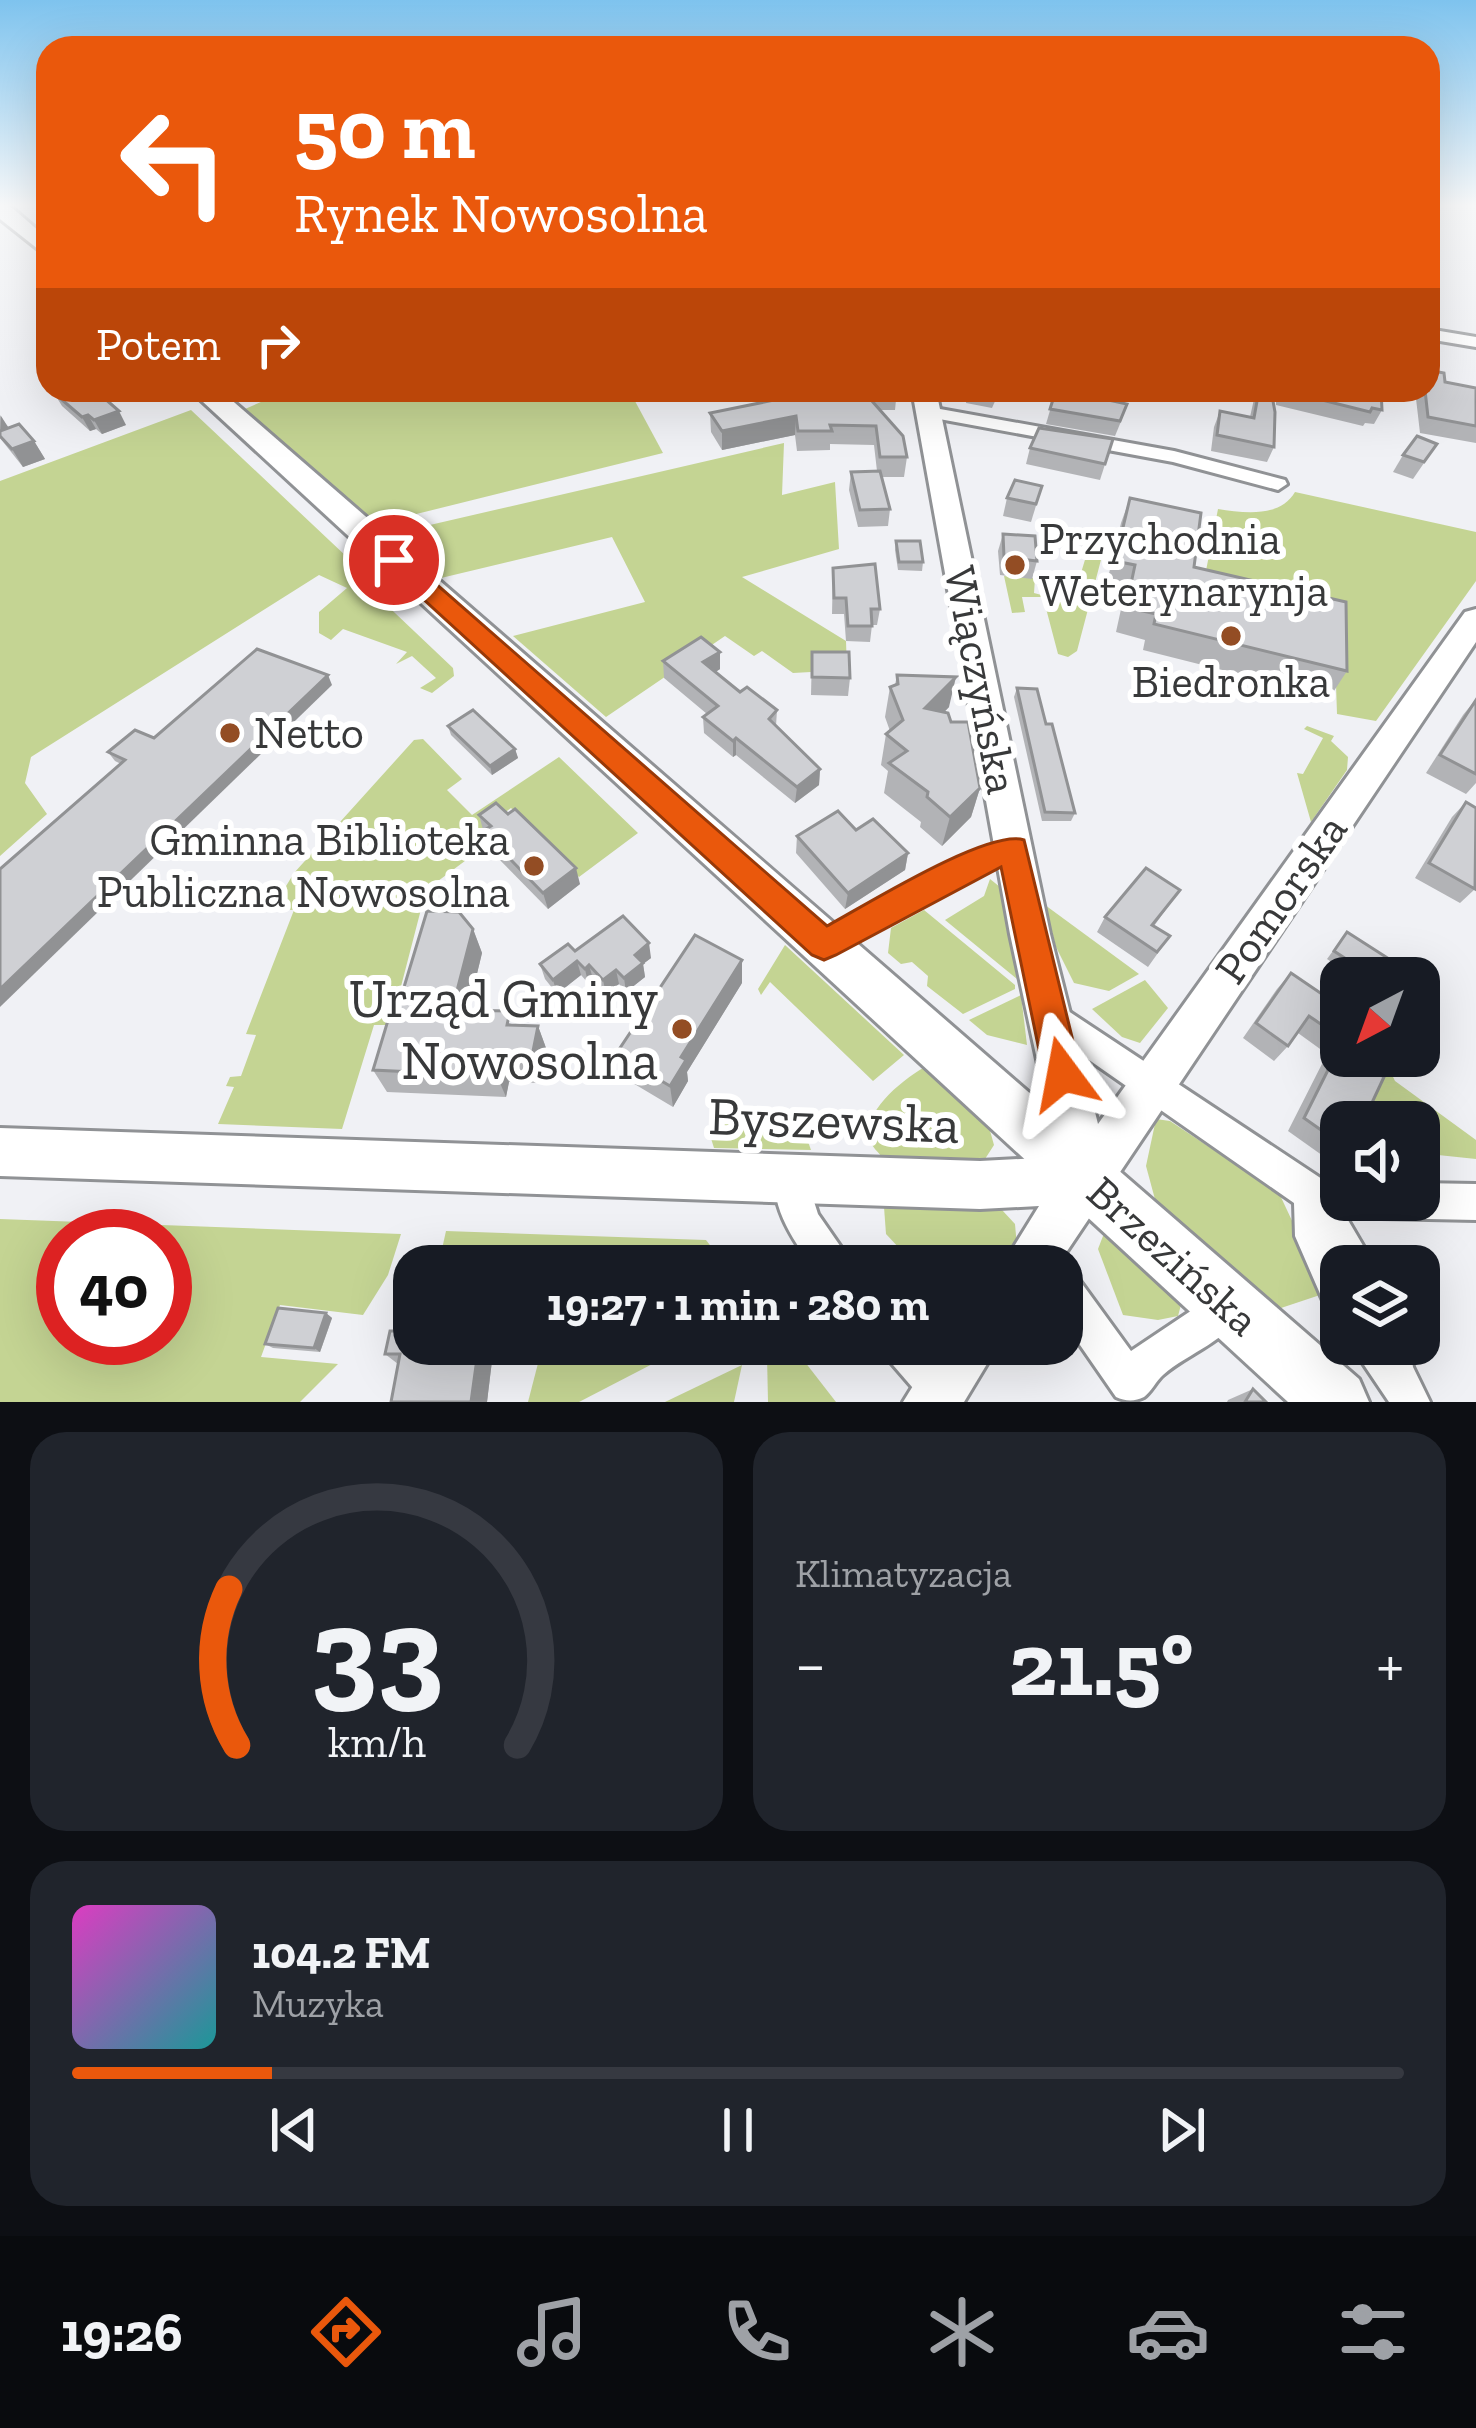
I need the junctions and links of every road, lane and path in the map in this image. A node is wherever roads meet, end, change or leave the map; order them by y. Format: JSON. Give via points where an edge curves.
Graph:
{"nodes":[{"id":1,"x":1440,"y":336,"type":"edge"},
{"id":2,"x":1476,"y":342,"type":"edge"},
{"id":3,"x":217,"y":402,"type":"edge"},
{"id":4,"x":926,"y":402,"type":"edge"},
{"id":5,"x":930,"y":402,"type":"edge"},
{"id":6,"x":1278,"y":484,"type":"dead end"},
{"id":7,"x":1476,"y":620,"type":"edge"},
{"id":8,"x":1013,"y":850,"type":"junction"},
{"id":9,"x":824,"y":944,"type":"junction"},
{"id":10,"x":1048,"y":1013,"type":"junction"},
{"id":11,"x":1152,"y":1085,"type":"junction"},
{"id":12,"x":0,"y":1152,"type":"edge"},
{"id":13,"x":791,"y":1179,"type":"junction"},
{"id":14,"x":1088,"y":1180,"type":"junction"},
{"id":15,"x":1320,"y":1192,"type":"edge"},
{"id":16,"x":1440,"y":1201,"type":"edge"},
{"id":17,"x":1476,"y":1202,"type":"edge"},
{"id":18,"x":1320,"y":1216,"type":"edge"},
{"id":19,"x":819,"y":1245,"type":"edge"},
{"id":20,"x":1056,"y":1245,"type":"edge"},
{"id":21,"x":1320,"y":1252,"type":"edge"},
{"id":22,"x":1228,"y":1304,"type":"junction"},
{"id":23,"x":1083,"y":1324,"type":"edge"},
{"id":24,"x":915,"y":1365,"type":"edge"},
{"id":25,"x":957,"y":1365,"type":"edge"},
{"id":26,"x":1130,"y":1392,"type":"edge"},
{"id":27,"x":936,"y":1396,"type":"edge"},
{"id":28,"x":1336,"y":1402,"type":"edge"}],
"edges":[{"from":1,"to":2,"type":"street"},
{"from":3,"to":9,"type":"main road","name":"Brzezińska"},
{"from":4,"to":8,"type":"street","name":"Wiączyńska"},
{"from":5,"to":6,"type":"street"},
{"from":7,"to":11,"type":"street","name":"Pomorska"},
{"from":8,"to":9,"type":"street"},
{"from":8,"to":10,"type":"street","name":"Wiączyńska"},
{"from":9,"to":14,"type":"main road","name":"Brzezińska"},
{"from":10,"to":11,"type":"street"},
{"from":10,"to":14,"type":"street","name":"Wiączyńska"},
{"from":11,"to":14,"type":"street","name":"Pomorska"},
{"from":11,"to":15,"type":"street"},
{"from":12,"to":13,"type":"street","name":"Byszewska"},
{"from":13,"to":14,"type":"street","name":"Byszewska"},
{"from":13,"to":19,"type":"street","via":[[803,1223]]},
{"from":14,"to":20,"type":"street","name":"Pomorska"},
{"from":14,"to":22,"type":"main road","name":"Brzezińska"},
{"from":16,"to":17,"type":"street"},
{"from":18,"to":21,"type":"street","via":[[1313,1236]]},
{"from":22,"to":26,"type":"street","via":[[1147,1362]]},
{"from":22,"to":28,"type":"main road","name":"Brzezińska"},
{"from":23,"to":26,"type":"street"},
{"from":24,"to":27,"type":"street"},
{"from":25,"to":27,"type":"street"}]}
